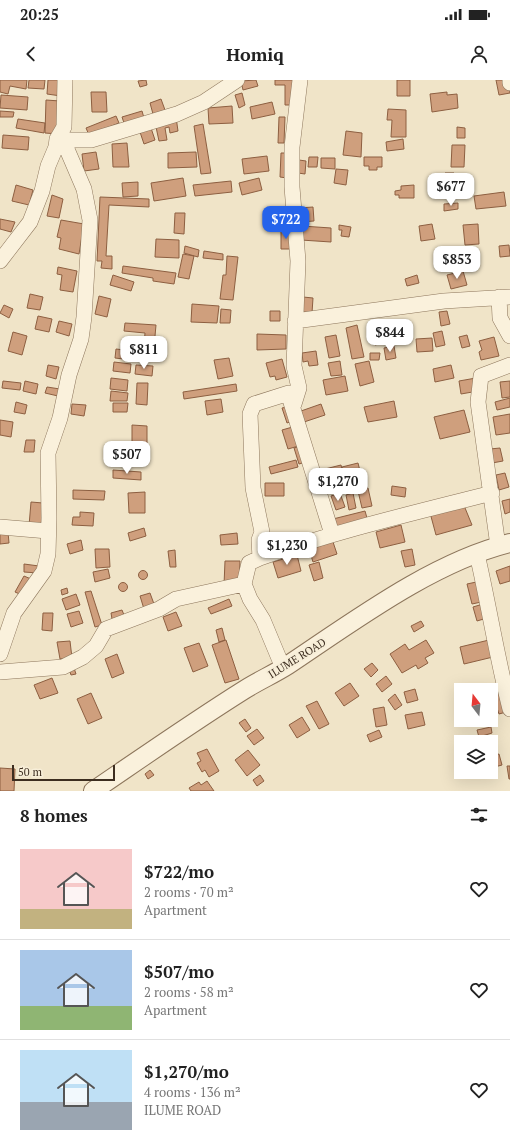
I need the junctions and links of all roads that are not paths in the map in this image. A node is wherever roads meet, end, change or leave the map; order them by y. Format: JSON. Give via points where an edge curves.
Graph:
{"nodes":[{"id":1,"x":66,"y":80,"type":"edge"},
{"id":2,"x":237,"y":80,"type":"edge"},
{"id":3,"x":300,"y":80,"type":"edge"},
{"id":4,"x":60,"y":140,"type":"junction"},
{"id":5,"x":0,"y":262,"type":"edge"},
{"id":6,"x":504,"y":297,"type":"edge"},
{"id":7,"x":295,"y":321,"type":"junction"},
{"id":8,"x":510,"y":336,"type":"edge"},
{"id":9,"x":510,"y":365,"type":"edge"},
{"id":10,"x":289,"y":393,"type":"junction"},
{"id":11,"x":492,"y":493,"type":"junction"},
{"id":12,"x":0,"y":527,"type":"edge"},
{"id":13,"x":48,"y":531,"type":"junction"},
{"id":14,"x":332,"y":534,"type":"junction"},
{"id":15,"x":504,"y":545,"type":"edge"},
{"id":16,"x":477,"y":554,"type":"junction"},
{"id":17,"x":260,"y":558,"type":"junction"},
{"id":18,"x":244,"y":584,"type":"junction"},
{"id":19,"x":0,"y":654,"type":"edge"},
{"id":20,"x":283,"y":668,"type":"junction"},
{"id":21,"x":0,"y":672,"type":"edge"},
{"id":22,"x":510,"y":709,"type":"edge"},
{"id":23,"x":93,"y":791,"type":"edge"}],
"edges":[{"from":1,"to":4,"type":"street","via":[[64,127]]},
{"from":2,"to":4,"type":"street","via":[[204,102],[177,114],[91,140]]},
{"from":3,"to":7,"type":"street","via":[[292,147],[292,187],[298,261]]},
{"from":4,"to":5,"type":"street","via":[[48,166],[30,222]]},
{"from":4,"to":13,"type":"street","via":[[87,201],[90,220],[84,317],[60,418],[48,453]]},
{"from":6,"to":7,"type":"street","via":[[444,301]]},
{"from":6,"to":8,"type":"street","via":[[500,318]]},
{"from":7,"to":10,"type":"street","via":[[294,366],[299,388],[294,404]]},
{"from":9,"to":11,"type":"street","via":[[481,378],[478,402]]},
{"from":10,"to":14,"type":"street"},
{"from":10,"to":17,"type":"street","via":[[254,404],[250,414],[253,488],[262,532],[259,540]]},
{"from":11,"to":14,"type":"street"},
{"from":11,"to":15,"type":"street"},
{"from":12,"to":13,"type":"street"},
{"from":13,"to":19,"type":"street","via":[[48,554],[44,571],[14,614]]},
{"from":14,"to":17,"type":"street"},
{"from":15,"to":16,"type":"street","name":"ILUME ROAD"},
{"from":16,"to":20,"type":"street","name":"ILUME ROAD","via":[[387,600]]},
{"from":16,"to":22,"type":"street"},
{"from":17,"to":18,"type":"street","via":[[249,563]]},
{"from":18,"to":20,"type":"street","via":[[263,620]]},
{"from":18,"to":21,"type":"street","via":[[176,600],[106,629],[83,657],[63,667]]},
{"from":20,"to":23,"type":"street","name":"ILUME ROAD","via":[[245,689]]}]}
